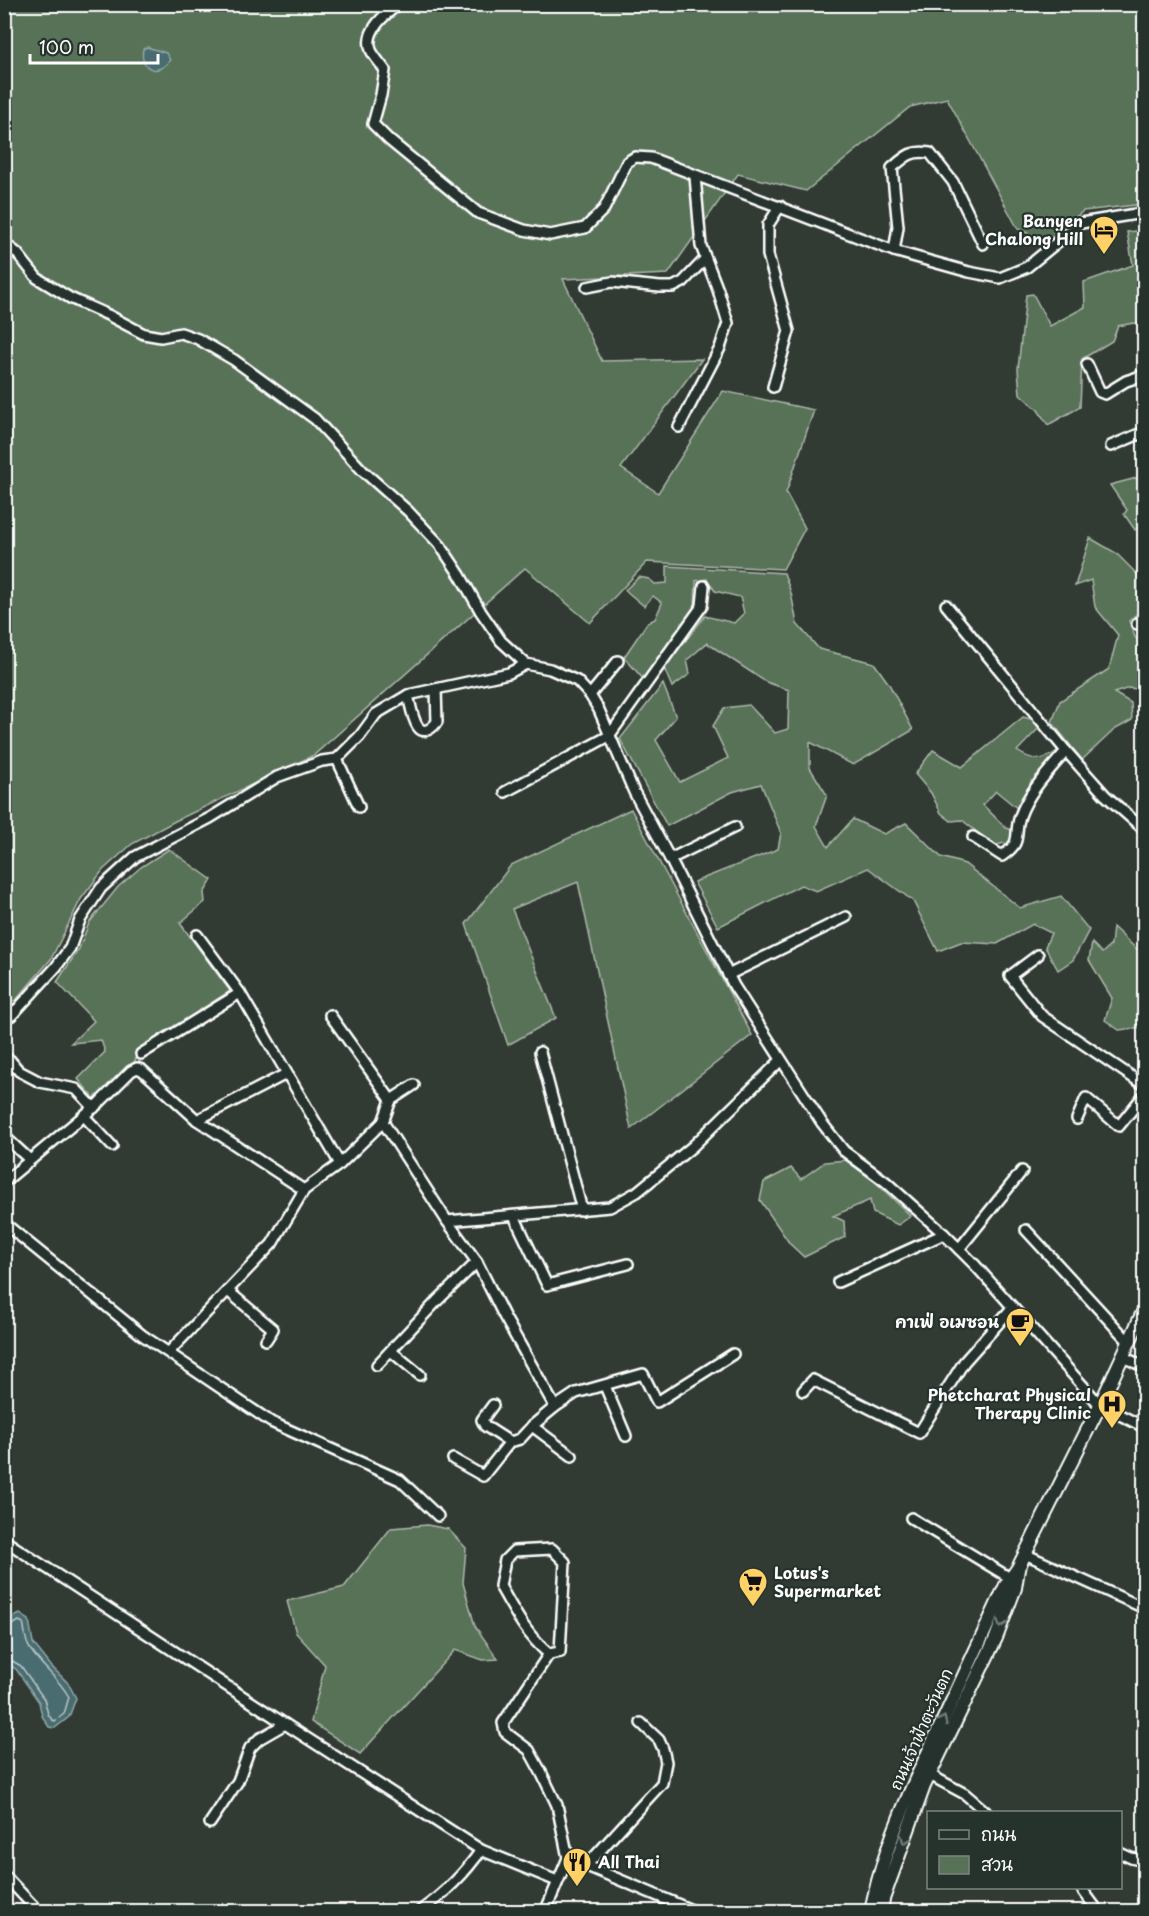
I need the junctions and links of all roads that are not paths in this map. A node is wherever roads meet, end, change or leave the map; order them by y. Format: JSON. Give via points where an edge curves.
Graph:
{"nodes":[{"id":1,"x":399,"y":4,"type":"edge"},
{"id":2,"x":695,"y":176,"type":"junction"},
{"id":3,"x":780,"y":206,"type":"junction"},
{"id":4,"x":1144,"y":214,"type":"edge"},
{"id":5,"x":4,"y":243,"type":"edge"},
{"id":6,"x":983,"y":244,"type":"dead end"},
{"id":7,"x":894,"y":251,"type":"junction"},
{"id":8,"x":705,"y":259,"type":"junction"},
{"id":9,"x":587,"y":287,"type":"dead end"},
{"id":10,"x":1087,"y":364,"type":"dead end"},
{"id":11,"x":1144,"y":375,"type":"edge"},
{"id":12,"x":773,"y":387,"type":"dead end"},
{"id":13,"x":680,"y":427,"type":"dead end"},
{"id":14,"x":1144,"y":432,"type":"edge"},
{"id":15,"x":1111,"y":446,"type":"dead end"},
{"id":16,"x":704,"y":586,"type":"dead end"},
{"id":17,"x":946,"y":605,"type":"dead end"},
{"id":18,"x":618,"y":661,"type":"dead end"},
{"id":19,"x":526,"y":664,"type":"junction"},
{"id":20,"x":436,"y":688,"type":"junction"},
{"id":21,"x":408,"y":695,"type":"junction"},
{"id":22,"x":590,"y":695,"type":"junction"},
{"id":23,"x":609,"y":736,"type":"junction"},
{"id":24,"x":1066,"y":751,"type":"junction"},
{"id":25,"x":337,"y":759,"type":"junction"},
{"id":26,"x":505,"y":792,"type":"dead end"},
{"id":27,"x":359,"y":807,"type":"dead end"},
{"id":28,"x":1144,"y":826,"type":"edge"},
{"id":29,"x":735,"y":827,"type":"dead end"},
{"id":30,"x":973,"y":837,"type":"dead end"},
{"id":31,"x":670,"y":859,"type":"junction"},
{"id":32,"x":846,"y":917,"type":"dead end"},
{"id":33,"x":197,"y":935,"type":"dead end"},
{"id":34,"x":1038,"y":955,"type":"dead end"},
{"id":35,"x":728,"y":975,"type":"junction"},
{"id":36,"x":240,"y":993,"type":"junction"},
{"id":37,"x":330,"y":1015,"type":"dead end"},
{"id":38,"x":4,"y":1019,"type":"edge"},
{"id":39,"x":540,"y":1052,"type":"dead end"},
{"id":40,"x":141,"y":1054,"type":"dead end"},
{"id":41,"x":10,"y":1060,"type":"dead end"},
{"id":42,"x":781,"y":1060,"type":"junction"},
{"id":43,"x":286,"y":1074,"type":"junction"},
{"id":44,"x":414,"y":1085,"type":"dead end"},
{"id":45,"x":1144,"y":1085,"type":"edge"},
{"id":46,"x":1144,"y":1095,"type":"edge"},
{"id":47,"x":391,"y":1100,"type":"junction"},
{"id":48,"x":94,"y":1108,"type":"junction"},
{"id":49,"x":84,"y":1116,"type":"junction"},
{"id":50,"x":1077,"y":1119,"type":"dead end"},
{"id":51,"x":197,"y":1120,"type":"junction"},
{"id":52,"x":383,"y":1122,"type":"junction"},
{"id":53,"x":4,"y":1136,"type":"edge"},
{"id":54,"x":112,"y":1146,"type":"dead end"},
{"id":55,"x":30,"y":1160,"type":"junction"},
{"id":56,"x":340,"y":1164,"type":"junction"},
{"id":57,"x":1022,"y":1171,"type":"dead end"},
{"id":58,"x":4,"y":1182,"type":"edge"},
{"id":59,"x":304,"y":1190,"type":"junction"},
{"id":60,"x":582,"y":1210,"type":"junction"},
{"id":61,"x":514,"y":1216,"type":"junction"},
{"id":62,"x":447,"y":1221,"type":"junction"},
{"id":63,"x":4,"y":1223,"type":"edge"},
{"id":64,"x":1026,"y":1230,"type":"dead end"},
{"id":65,"x":944,"y":1234,"type":"junction"},
{"id":66,"x":958,"y":1249,"type":"junction"},
{"id":67,"x":477,"y":1262,"type":"junction"},
{"id":68,"x":628,"y":1264,"type":"dead end"},
{"id":69,"x":838,"y":1282,"type":"dead end"},
{"id":70,"x":228,"y":1291,"type":"junction"},
{"id":71,"x":1012,"y":1308,"type":"junction"},
{"id":72,"x":1144,"y":1310,"type":"edge"},
{"id":73,"x":266,"y":1340,"type":"dead end"},
{"id":74,"x":1129,"y":1342,"type":"junction"},
{"id":75,"x":391,"y":1351,"type":"junction"},
{"id":76,"x":169,"y":1353,"type":"junction"},
{"id":77,"x":733,"y":1354,"type":"dead end"},
{"id":78,"x":1122,"y":1356,"type":"junction"},
{"id":79,"x":377,"y":1365,"type":"dead end"},
{"id":80,"x":1144,"y":1368,"type":"edge"},
{"id":81,"x":420,"y":1375,"type":"dead end"},
{"id":82,"x":605,"y":1386,"type":"junction"},
{"id":83,"x":802,"y":1391,"type":"dead end"},
{"id":84,"x":493,"y":1405,"type":"dead end"},
{"id":85,"x":1100,"y":1405,"type":"junction"},
{"id":86,"x":555,"y":1407,"type":"junction"},
{"id":87,"x":532,"y":1426,"type":"junction"},
{"id":88,"x":1144,"y":1427,"type":"edge"},
{"id":89,"x":626,"y":1436,"type":"dead end"},
{"id":90,"x":510,"y":1442,"type":"junction"},
{"id":91,"x":572,"y":1456,"type":"dead end"},
{"id":92,"x":453,"y":1459,"type":"dead end"},
{"id":93,"x":438,"y":1516,"type":"dead end"},
{"id":94,"x":911,"y":1518,"type":"dead end"},
{"id":95,"x":4,"y":1540,"type":"edge"},
{"id":96,"x":1025,"y":1554,"type":"junction"},
{"id":97,"x":1014,"y":1573,"type":"junction"},
{"id":98,"x":1144,"y":1608,"type":"edge"},
{"id":99,"x":549,"y":1654,"type":"junction"},
{"id":100,"x":641,"y":1723,"type":"dead end"},
{"id":101,"x":285,"y":1724,"type":"junction"},
{"id":102,"x":930,"y":1775,"type":"junction"},
{"id":103,"x":985,"y":1811,"type":"edge"},
{"id":104,"x":210,"y":1823,"type":"dead end"},
{"id":105,"x":481,"y":1850,"type":"junction"},
{"id":106,"x":1122,"y":1854,"type":"edge"},
{"id":107,"x":568,"y":1858,"type":"junction"},
{"id":108,"x":1144,"y":1861,"type":"edge"},
{"id":109,"x":586,"y":1866,"type":"junction"},
{"id":110,"x":4,"y":1875,"type":"edge"},
{"id":111,"x":557,"y":1881,"type":"junction"},
{"id":112,"x":1082,"y":1889,"type":"edge"},
{"id":113,"x":39,"y":1911,"type":"edge"},
{"id":114,"x":419,"y":1911,"type":"edge"},
{"id":115,"x":545,"y":1911,"type":"edge"},
{"id":116,"x":696,"y":1911,"type":"edge"},
{"id":117,"x":881,"y":1911,"type":"edge"},
{"id":118,"x":1096,"y":1911,"type":"edge"}],
"edges":[{"from":1,"to":2,"type":"street","via":[[372,31],[370,49],[385,69],[373,124],[478,213],[524,230],[550,235],[570,232],[585,228],[604,209],[627,162],[635,157],[651,158]]},
{"from":2,"to":3,"type":"street"},
{"from":2,"to":8,"type":"street"},
{"from":3,"to":7,"type":"street"},
{"from":3,"to":12,"type":"street","via":[[768,225],[768,255],[789,331]]},
{"from":4,"to":7,"type":"street","via":[[1081,223],[1027,267],[1000,278]]},
{"from":5,"to":19,"type":"street","via":[[37,278],[70,298],[144,334],[161,337],[181,333],[198,339],[315,419],[440,545],[501,641]]},
{"from":6,"to":7,"type":"street","via":[[953,182],[930,153],[917,151],[892,168],[898,227]]},
{"from":8,"to":9,"type":"street","via":[[673,287],[612,282]]},
{"from":8,"to":13,"type":"street","via":[[728,323],[720,348]]},
{"from":10,"to":11,"type":"street","via":[[1096,387],[1105,394]]},
{"from":14,"to":15,"type":"street"},
{"from":16,"to":23,"type":"street","via":[[702,606]]},
{"from":17,"to":24,"type":"street"},
{"from":18,"to":22,"type":"street"},
{"from":19,"to":20,"type":"street","via":[[509,673]]},
{"from":19,"to":22,"type":"street","via":[[567,675]]},
{"from":20,"to":21,"type":"street"},
{"from":20,"to":21,"type":"street","via":[[437,722],[425,730],[415,724]]},
{"from":21,"to":25,"type":"street","via":[[376,714]]},
{"from":22,"to":23,"type":"street"},
{"from":23,"to":26,"type":"street"},
{"from":23,"to":31,"type":"street"},
{"from":24,"to":28,"type":"street","via":[[1105,795]]},
{"from":24,"to":30,"type":"street","via":[[1026,801],[1019,818],[1018,838],[1010,851],[1002,856]]},
{"from":25,"to":27,"type":"street"},
{"from":25,"to":38,"type":"street","via":[[277,777],[135,857],[101,888],[56,967]]},
{"from":29,"to":31,"type":"street"},
{"from":31,"to":35,"type":"street"},
{"from":32,"to":35,"type":"street"},
{"from":33,"to":36,"type":"street"},
{"from":34,"to":45,"type":"street","via":[[1010,976],[1042,1016]]},
{"from":35,"to":42,"type":"street"},
{"from":36,"to":40,"type":"street"},
{"from":36,"to":43,"type":"street"},
{"from":37,"to":47,"type":"street"},
{"from":39,"to":60,"type":"street"},
{"from":41,"to":48,"type":"street","via":[[19,1071],[40,1082],[76,1089]]},
{"from":42,"to":60,"type":"street","via":[[693,1146],[637,1192],[610,1207]]},
{"from":42,"to":65,"type":"street","via":[[844,1151]]},
{"from":43,"to":51,"type":"street"},
{"from":43,"to":56,"type":"street"},
{"from":44,"to":47,"type":"street"},
{"from":46,"to":50,"type":"street","via":[[1119,1126],[1086,1098]]},
{"from":47,"to":52,"type":"street"},
{"from":48,"to":49,"type":"street"},
{"from":48,"to":51,"type":"street","via":[[137,1068]]},
{"from":49,"to":54,"type":"street"},
{"from":49,"to":55,"type":"street"},
{"from":51,"to":59,"type":"street"},
{"from":52,"to":56,"type":"street"},
{"from":52,"to":62,"type":"street"},
{"from":53,"to":55,"type":"street"},
{"from":55,"to":58,"type":"street"},
{"from":56,"to":59,"type":"street"},
{"from":57,"to":66,"type":"street"},
{"from":59,"to":70,"type":"street","via":[[273,1244]]},
{"from":60,"to":61,"type":"street"},
{"from":61,"to":62,"type":"street"},
{"from":61,"to":68,"type":"street","via":[[547,1285]]},
{"from":62,"to":67,"type":"street"},
{"from":63,"to":76,"type":"street"},
{"from":64,"to":74,"type":"street"},
{"from":65,"to":66,"type":"street"},
{"from":65,"to":69,"type":"street"},
{"from":66,"to":71,"type":"street"},
{"from":67,"to":75,"type":"street"},
{"from":67,"to":86,"type":"street"},
{"from":70,"to":73,"type":"street","via":[[273,1329]]},
{"from":70,"to":76,"type":"street"},
{"from":71,"to":83,"type":"street","via":[[964,1362],[919,1433],[813,1380]]},
{"from":71,"to":85,"type":"street"},
{"from":72,"to":74,"type":"main road","name":"ถนนเจ้าฟ้าตะวันตก"},
{"from":74,"to":78,"type":"main road","name":"ถนนเจ้าฟ้าตะวันตก"},
{"from":75,"to":79,"type":"street"},
{"from":75,"to":81,"type":"street"},
{"from":76,"to":93,"type":"street","via":[[272,1422],[400,1480]]},
{"from":77,"to":82,"type":"street","via":[[657,1402],[643,1374]]},
{"from":78,"to":80,"type":"street"},
{"from":78,"to":85,"type":"main road","name":"ถนนเจ้าฟ้าตะวันตก"},
{"from":82,"to":86,"type":"street","via":[[576,1393]]},
{"from":82,"to":89,"type":"street"},
{"from":84,"to":90,"type":"street","via":[[482,1420]]},
{"from":85,"to":88,"type":"street"},
{"from":85,"to":96,"type":"main road","name":"ถนนเจ้าฟ้าตะวันตก"},
{"from":86,"to":87,"type":"street"},
{"from":87,"to":90,"type":"street","via":[[520,1440]]},
{"from":87,"to":91,"type":"street"},
{"from":90,"to":92,"type":"street","via":[[483,1476]]},
{"from":94,"to":97,"type":"street"},
{"from":95,"to":101,"type":"street"},
{"from":96,"to":97,"type":"main road","name":"ถนนเจ้าฟ้าตะวันตก"},
{"from":96,"to":98,"type":"street"},
{"from":97,"to":102,"type":"main road","name":"ถนนเจ้าฟ้าตะวันตก","one_way":true,"via":[[1015,1588],[996,1638]]},
{"from":117,"to":97,"type":"main road","name":"ถนนเจ้าฟ้าตะวันตก","one_way":true,"via":[[875,1887],[908,1796]]},
{"from":99,"to":99,"type":"street","via":[[560,1652],[565,1562],[552,1549],[514,1551],[505,1560],[500,1586],[536,1644]]},
{"from":99,"to":107,"type":"street","via":[[503,1728],[529,1750],[542,1772],[557,1805]]},
{"from":100,"to":109,"type":"street","via":[[663,1749],[666,1762],[662,1783]]},
{"from":101,"to":104,"type":"street","via":[[250,1748],[238,1781]]},
{"from":101,"to":105,"type":"street"},
{"from":102,"to":103,"type":"street","via":[[965,1794]]},
{"from":102,"to":117,"type":"main road","name":"ถนนเจ้าฟ้าตะวันตก","one_way":true},
{"from":105,"to":111,"type":"street"},
{"from":105,"to":114,"type":"street","via":[[470,1868],[442,1896]]},
{"from":106,"to":108,"type":"street"},
{"from":107,"to":109,"type":"street"},
{"from":107,"to":111,"type":"street"},
{"from":109,"to":116,"type":"street"},
{"from":110,"to":113,"type":"street"},
{"from":111,"to":115,"type":"street"},
{"from":112,"to":118,"type":"street"}]}
